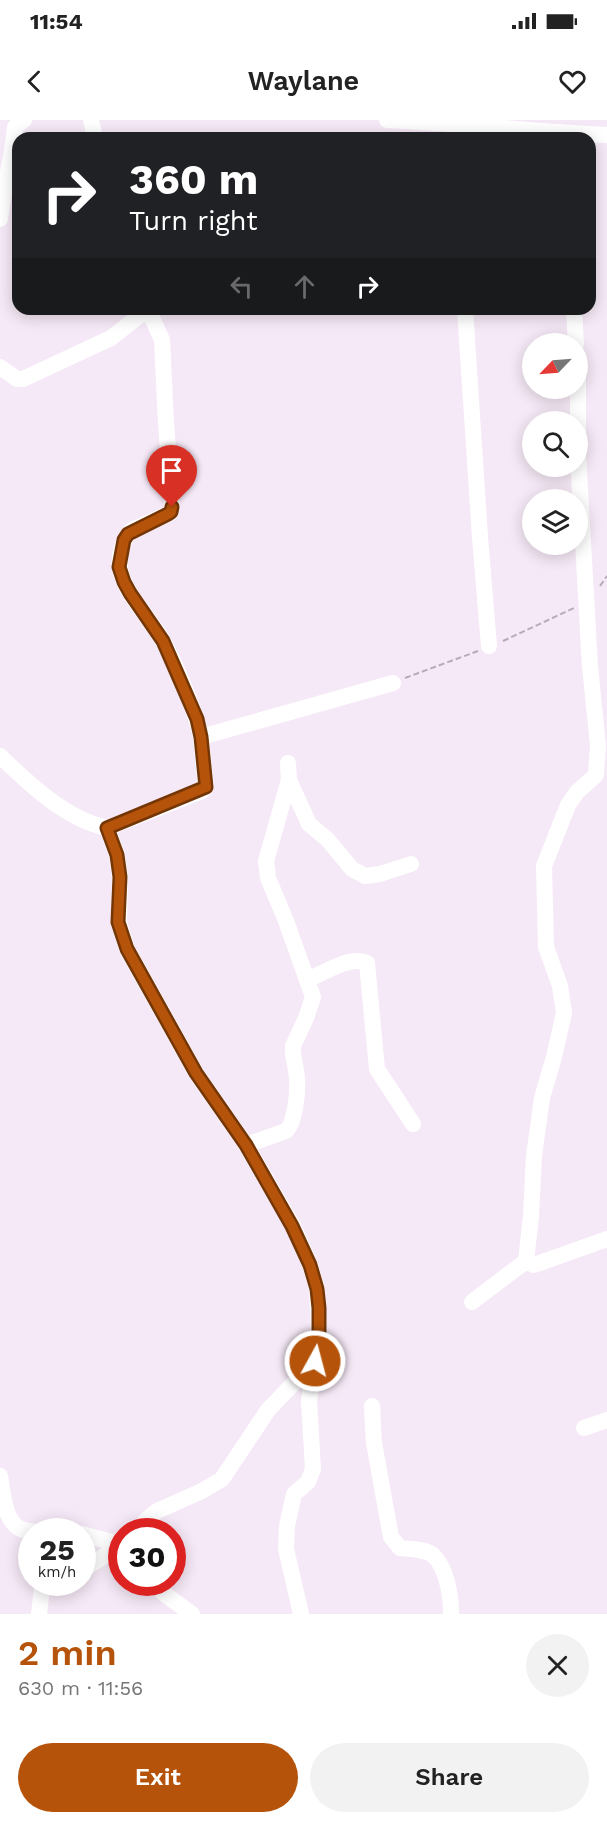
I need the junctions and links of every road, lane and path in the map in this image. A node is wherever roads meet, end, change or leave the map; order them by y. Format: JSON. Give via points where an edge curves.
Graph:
{"nodes":[{"id":1,"x":387,"y":120,"type":"edge"},
{"id":2,"x":452,"y":130,"type":"edge"},
{"id":3,"x":555,"y":131,"type":"edge"},
{"id":4,"x":12,"y":144,"type":"edge"},
{"id":5,"x":12,"y":180,"type":"edge"},
{"id":6,"x":4,"y":186,"type":"junction"},
{"id":7,"x":0,"y":219,"type":"edge"},
{"id":8,"x":140,"y":315,"type":"edge"},
{"id":9,"x":151,"y":315,"type":"edge"},
{"id":10,"x":465,"y":315,"type":"edge"},
{"id":11,"x":574,"y":315,"type":"edge"},
{"id":12,"x":575,"y":333,"type":"edge"},
{"id":13,"x":0,"y":367,"type":"edge"},
{"id":14,"x":579,"y":477,"type":"edge"},
{"id":15,"x":489,"y":646,"type":"dead end"},
{"id":16,"x":393,"y":683,"type":"dead end"},
{"id":17,"x":201,"y":737,"type":"junction"},
{"id":18,"x":0,"y":756,"type":"edge"},
{"id":19,"x":602,"y":777,"type":"edge"},
{"id":20,"x":107,"y":828,"type":"junction"},
{"id":21,"x":411,"y":864,"type":"dead end"},
{"id":22,"x":308,"y":980,"type":"junction"},
{"id":23,"x":413,"y":1124,"type":"dead end"},
{"id":24,"x":246,"y":1145,"type":"junction"},
{"id":25,"x":607,"y":1239,"type":"edge"},
{"id":26,"x":526,"y":1261,"type":"junction"},
{"id":27,"x":472,"y":1302,"type":"dead end"},
{"id":28,"x":315,"y":1361,"type":"junction"},
{"id":29,"x":372,"y":1406,"type":"dead end"},
{"id":30,"x":607,"y":1420,"type":"edge"},
{"id":31,"x":584,"y":1428,"type":"dead end"},
{"id":32,"x":0,"y":1476,"type":"edge"},
{"id":33,"x":148,"y":1518,"type":"edge"},
{"id":34,"x":18,"y":1526,"type":"edge"},
{"id":35,"x":41,"y":1596,"type":"edge"},
{"id":36,"x":167,"y":1596,"type":"edge"},
{"id":37,"x":39,"y":1614,"type":"edge"},
{"id":38,"x":192,"y":1614,"type":"edge"},
{"id":39,"x":301,"y":1614,"type":"edge"},
{"id":40,"x":451,"y":1614,"type":"edge"}],
"edges":[{"from":1,"to":2,"type":"street"},
{"from":2,"to":3,"type":"street"},
{"from":4,"to":6,"type":"street"},
{"from":5,"to":6,"type":"street"},
{"from":6,"to":7,"type":"street"},
{"from":8,"to":13,"type":"street","via":[[111,338],[23,379]]},
{"from":9,"to":17,"type":"street","via":[[162,340],[172,507],[168,514],[128,534],[119,567],[130,593],[163,641]]},
{"from":10,"to":15,"type":"street"},
{"from":11,"to":12,"type":"street"},
{"from":14,"to":19,"type":"street","via":[[590,666]]},
{"from":16,"to":17,"type":"street"},
{"from":17,"to":20,"type":"street","via":[[206,787]]},
{"from":18,"to":20,"type":"street","via":[[73,815]]},
{"from":19,"to":26,"type":"street","via":[[577,792],[568,805],[544,866],[546,947],[560,986],[564,1013],[542,1098]]},
{"from":20,"to":24,"type":"street","via":[[117,855],[118,922],[127,949],[196,1073]]},
{"from":21,"to":22,"type":"street","via":[[365,876],[352,869],[309,824],[288,771],[266,870]]},
{"from":22,"to":23,"type":"street","via":[[347,963],[367,963],[377,1069]]},
{"from":22,"to":24,"type":"street","via":[[313,999],[293,1046],[297,1082],[292,1123],[286,1131]]},
{"from":24,"to":28,"type":"street","via":[[310,1265],[319,1308]]},
{"from":25,"to":26,"type":"street","via":[[534,1265]]},
{"from":26,"to":27,"type":"street"},
{"from":28,"to":33,"type":"street","via":[[268,1410],[222,1479]]},
{"from":28,"to":39,"type":"street","via":[[309,1401],[313,1469],[308,1482],[294,1494],[286,1549]]},
{"from":29,"to":40,"type":"street","via":[[374,1443],[391,1537],[400,1548],[432,1555],[440,1565]]},
{"from":30,"to":31,"type":"street"},
{"from":32,"to":34,"type":"street","via":[[5,1503]]},
{"from":35,"to":37,"type":"street"},
{"from":36,"to":38,"type":"street"}]}
